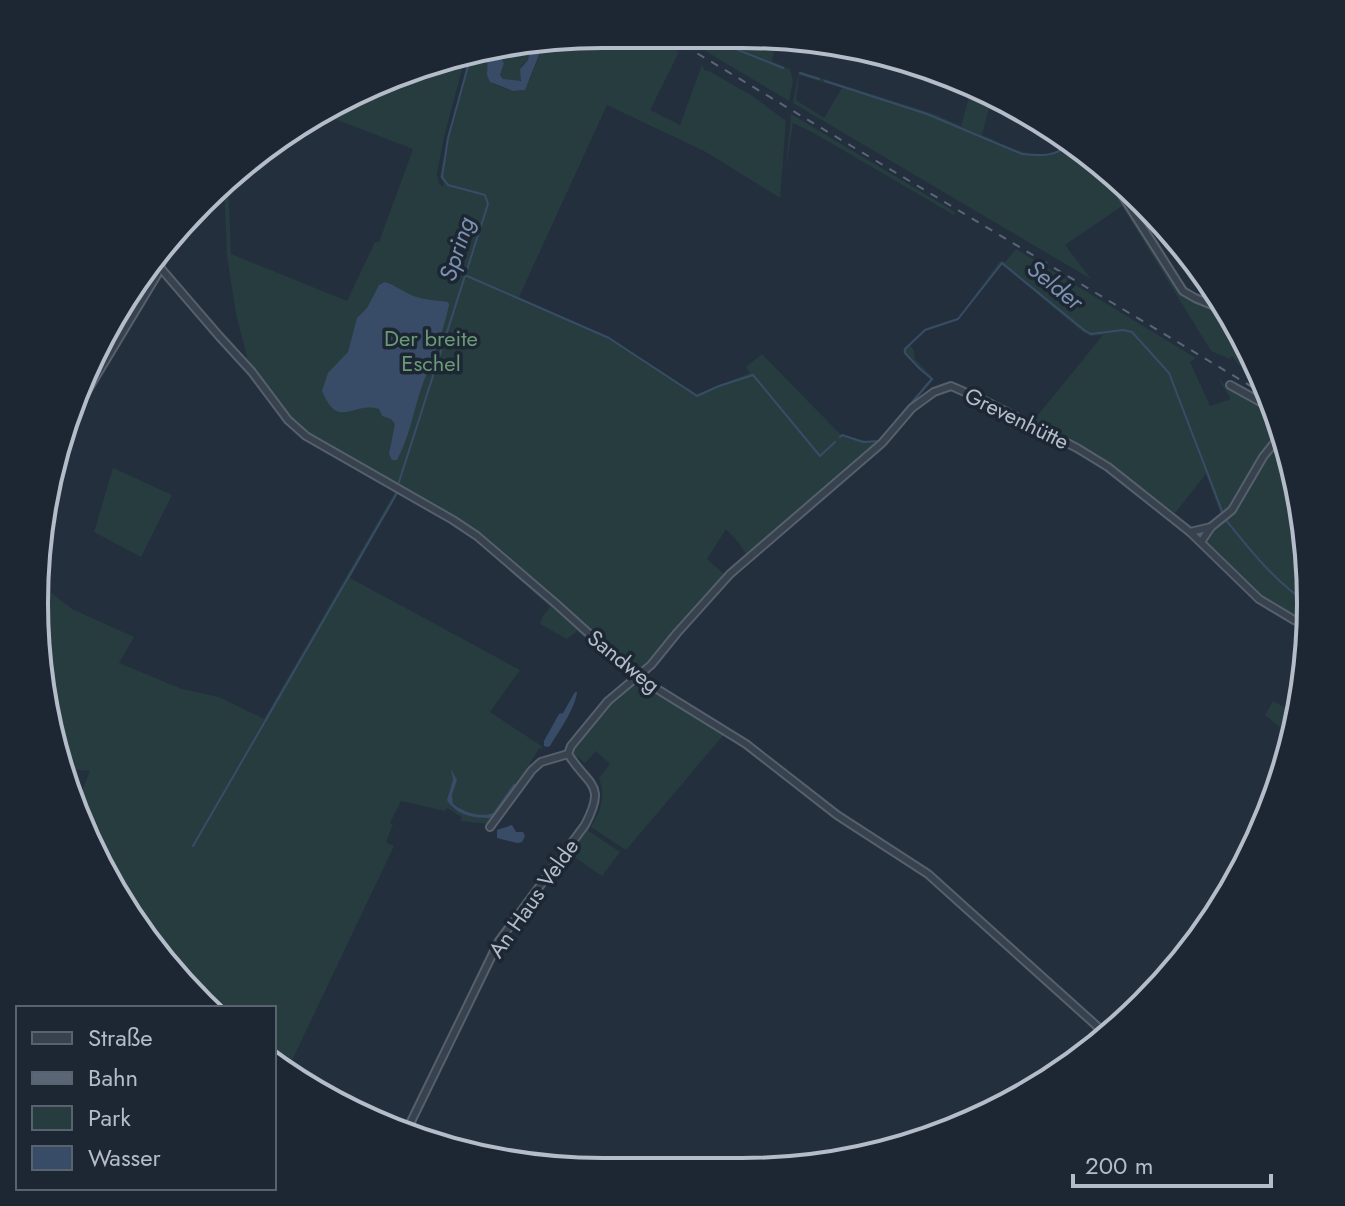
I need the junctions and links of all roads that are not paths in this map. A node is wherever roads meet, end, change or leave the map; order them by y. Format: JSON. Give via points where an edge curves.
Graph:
{"nodes":[{"id":1,"x":1128,"y":206,"type":"edge"},
{"id":2,"x":160,"y":268,"type":"edge"},
{"id":3,"x":159,"y":271,"type":"edge"},
{"id":4,"x":1208,"y":303,"type":"edge"},
{"id":5,"x":99,"y":371,"type":"edge"},
{"id":6,"x":1230,"y":385,"type":"dead end"},
{"id":7,"x":1259,"y":401,"type":"edge"},
{"id":8,"x":1274,"y":444,"type":"edge"},
{"id":9,"x":1211,"y":527,"type":"junction"},
{"id":10,"x":1190,"y":532,"type":"junction"},
{"id":11,"x":1201,"y":542,"type":"junction"},
{"id":12,"x":1297,"y":621,"type":"edge"},
{"id":13,"x":636,"y":676,"type":"junction"},
{"id":14,"x":568,"y":754,"type":"junction"},
{"id":15,"x":490,"y":827,"type":"dead end"},
{"id":16,"x":1099,"y":1028,"type":"edge"},
{"id":17,"x":410,"y":1123,"type":"edge"}],
"edges":[{"from":1,"to":4,"type":"street","via":[[1183,291]]},
{"from":2,"to":13,"type":"street","name":"Sandweg","via":[[306,436],[477,536]]},
{"from":3,"to":5,"type":"street"},
{"from":6,"to":7,"type":"street"},
{"from":8,"to":9,"type":"street","via":[[1232,510]]},
{"from":9,"to":10,"type":"street"},
{"from":9,"to":11,"type":"street"},
{"from":10,"to":11,"type":"street","name":"Grevenhütte"},
{"from":10,"to":13,"type":"street","name":"Grevenhütte","via":[[1077,448],[951,386],[912,408],[882,443],[730,574]]},
{"from":11,"to":12,"type":"street","name":"Grevenhütte","via":[[1259,599]]},
{"from":13,"to":14,"type":"street","via":[[608,701]]},
{"from":13,"to":16,"type":"street","name":"Sandweg","via":[[746,744],[837,815],[928,874]]},
{"from":14,"to":15,"type":"street","via":[[532,770]]},
{"from":14,"to":17,"type":"street","name":"An Haus Velde","via":[[593,784],[593,809],[499,941]]}]}
